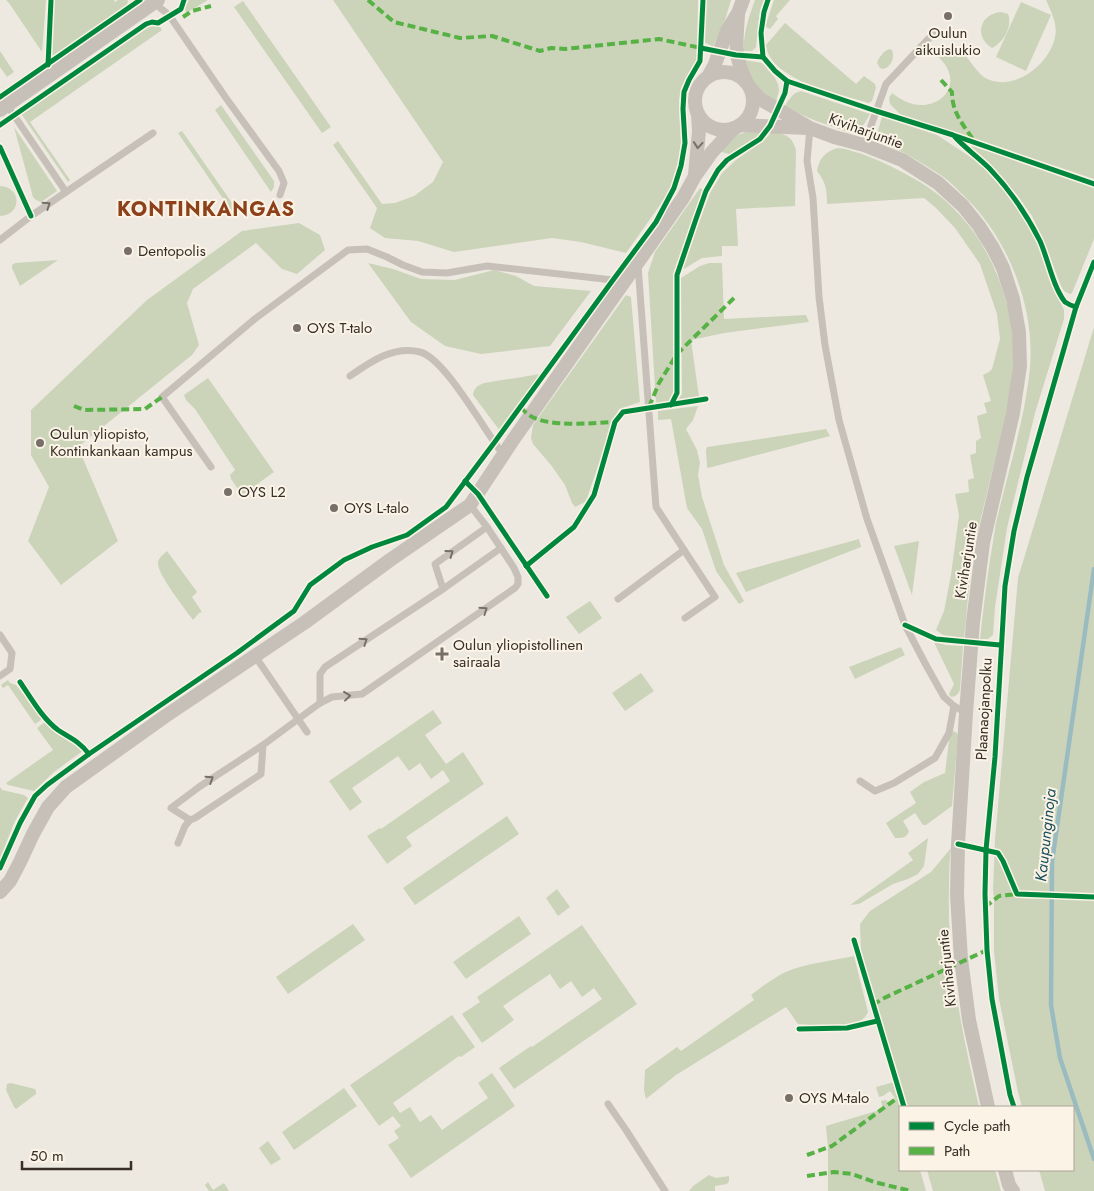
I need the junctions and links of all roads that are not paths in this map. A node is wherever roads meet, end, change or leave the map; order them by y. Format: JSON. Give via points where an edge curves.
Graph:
{"nodes":[{"id":1,"x":156,"y":1,"type":"edge"},
{"id":2,"x":740,"y":6,"type":"edge"},
{"id":3,"x":933,"y":34,"type":"dead end"},
{"id":4,"x":708,"y":77,"type":"junction"},
{"id":5,"x":748,"y":85,"type":"junction"},
{"id":6,"x":3,"y":107,"type":"edge"},
{"id":7,"x":698,"y":114,"type":"junction"},
{"id":8,"x":737,"y":127,"type":"junction"},
{"id":9,"x":810,"y":128,"type":"junction"},
{"id":10,"x":153,"y":133,"type":"dead end"},
{"id":11,"x":864,"y":145,"type":"junction"},
{"id":12,"x":694,"y":176,"type":"junction"},
{"id":13,"x":66,"y":192,"type":"junction"},
{"id":14,"x":280,"y":195,"type":"dead end"},
{"id":15,"x":0,"y":240,"type":"edge"},
{"id":16,"x":638,"y":262,"type":"junction"},
{"id":17,"x":621,"y":286,"type":"junction"},
{"id":18,"x":350,"y":376,"type":"dead end"},
{"id":19,"x":503,"y":454,"type":"junction"},
{"id":20,"x":211,"y":467,"type":"dead end"},
{"id":21,"x":470,"y":505,"type":"junction"},
{"id":22,"x":487,"y":527,"type":"junction"},
{"id":23,"x":501,"y":548,"type":"junction"},
{"id":24,"x":684,"y":550,"type":"junction"},
{"id":25,"x":443,"y":589,"type":"junction"},
{"id":26,"x":618,"y":599,"type":"dead end"},
{"id":27,"x":685,"y":618,"type":"dead end"},
{"id":28,"x":0,"y":635,"type":"edge"},
{"id":29,"x":255,"y":656,"type":"junction"},
{"id":30,"x":0,"y":676,"type":"edge"},
{"id":31,"x":320,"y":703,"type":"junction"},
{"id":32,"x":960,"y":710,"type":"junction"},
{"id":33,"x":298,"y":719,"type":"junction"},
{"id":34,"x":307,"y":732,"type":"dead end"},
{"id":35,"x":263,"y":745,"type":"junction"},
{"id":36,"x":860,"y":781,"type":"dead end"},
{"id":37,"x":190,"y":820,"type":"junction"},
{"id":38,"x":178,"y":843,"type":"dead end"},
{"id":39,"x":0,"y":892,"type":"edge"},
{"id":40,"x":608,"y":1104,"type":"dead end"},
{"id":41,"x":988,"y":1106,"type":"edge"},
{"id":42,"x":1005,"y":1171,"type":"edge"},
{"id":43,"x":1011,"y":1189,"type":"edge"},
{"id":44,"x":665,"y":1191,"type":"edge"}],
"edges":[{"from":1,"to":6,"type":"street"},
{"from":1,"to":14,"type":"lane","via":[[279,171],[284,183]]},
{"from":2,"to":4,"type":"street"},
{"from":2,"to":5,"type":"street","via":[[736,55]]},
{"from":3,"to":11,"type":"lane","via":[[886,84]]},
{"from":4,"to":5,"type":"street","via":[[716,73],[732,73]]},
{"from":4,"to":7,"type":"street","via":[[698,90]]},
{"from":5,"to":8,"type":"street","via":[[753,97],[751,113]]},
{"from":5,"to":9,"type":"street","name":"Kiviharjuntie","via":[[760,99]]},
{"from":6,"to":13,"type":"lane"},
{"from":7,"to":8,"type":"street","via":[[709,126],[717,129]]},
{"from":7,"to":12,"type":"street","one_way":true,"via":[[700,131]]},
{"from":8,"to":9,"type":"street","name":"Kiviharjuntie"},
{"from":8,"to":12,"type":"street"},
{"from":9,"to":11,"type":"street","name":"Kiviharjuntie"},
{"from":9,"to":32,"type":"lane","via":[[807,161],[813,198],[819,297],[836,408],[867,519],[905,625],[944,697]]},
{"from":10,"to":13,"type":"lane"},
{"from":11,"to":32,"type":"street","name":"Kiviharjuntie","via":[[902,160],[938,183],[963,206],[979,226],[1003,268],[1019,332],[1020,366],[1014,413],[983,542]]},
{"from":12,"to":16,"type":"street","via":[[683,198]]},
{"from":15,"to":13,"type":"lane","one_way":true},
{"from":16,"to":17,"type":"street"},
{"from":16,"to":24,"type":"lane","via":[[656,507]]},
{"from":17,"to":19,"type":"street"},
{"from":17,"to":20,"type":"lane","via":[[613,280],[487,266],[447,273],[422,272],[367,249],[348,250],[256,318],[162,397]]},
{"from":18,"to":19,"type":"lane","via":[[375,359],[391,353],[421,352],[439,364]]},
{"from":19,"to":21,"type":"street"},
{"from":21,"to":22,"type":"lane"},
{"from":21,"to":29,"type":"street"},
{"from":22,"to":23,"type":"lane"},
{"from":25,"to":22,"type":"lane","one_way":true,"via":[[435,564]]},
{"from":23,"to":25,"type":"lane"},
{"from":31,"to":23,"type":"lane","one_way":true,"via":[[332,697],[362,694],[515,588],[518,577]]},
{"from":24,"to":26,"type":"lane"},
{"from":24,"to":27,"type":"lane","via":[[715,597]]},
{"from":31,"to":25,"type":"lane","one_way":true,"via":[[320,674],[325,667]]},
{"from":28,"to":30,"type":"lane","via":[[12,654],[10,669]]},
{"from":29,"to":33,"type":"lane"},
{"from":29,"to":39,"type":"street","via":[[66,787],[48,806],[10,881]]},
{"from":31,"to":33,"type":"lane"},
{"from":32,"to":36,"type":"lane","via":[[935,758],[894,784],[875,791]]},
{"from":32,"to":41,"type":"street","name":"Kiviharjuntie","via":[[957,904],[968,1020]]},
{"from":33,"to":34,"type":"lane"},
{"from":33,"to":35,"type":"lane"},
{"from":35,"to":37,"type":"lane","via":[[262,774]]},
{"from":37,"to":35,"type":"lane","one_way":true,"via":[[171,808]]},
{"from":37,"to":38,"type":"lane"},
{"from":40,"to":44,"type":"lane"},
{"from":42,"to":43,"type":"street"}]}
